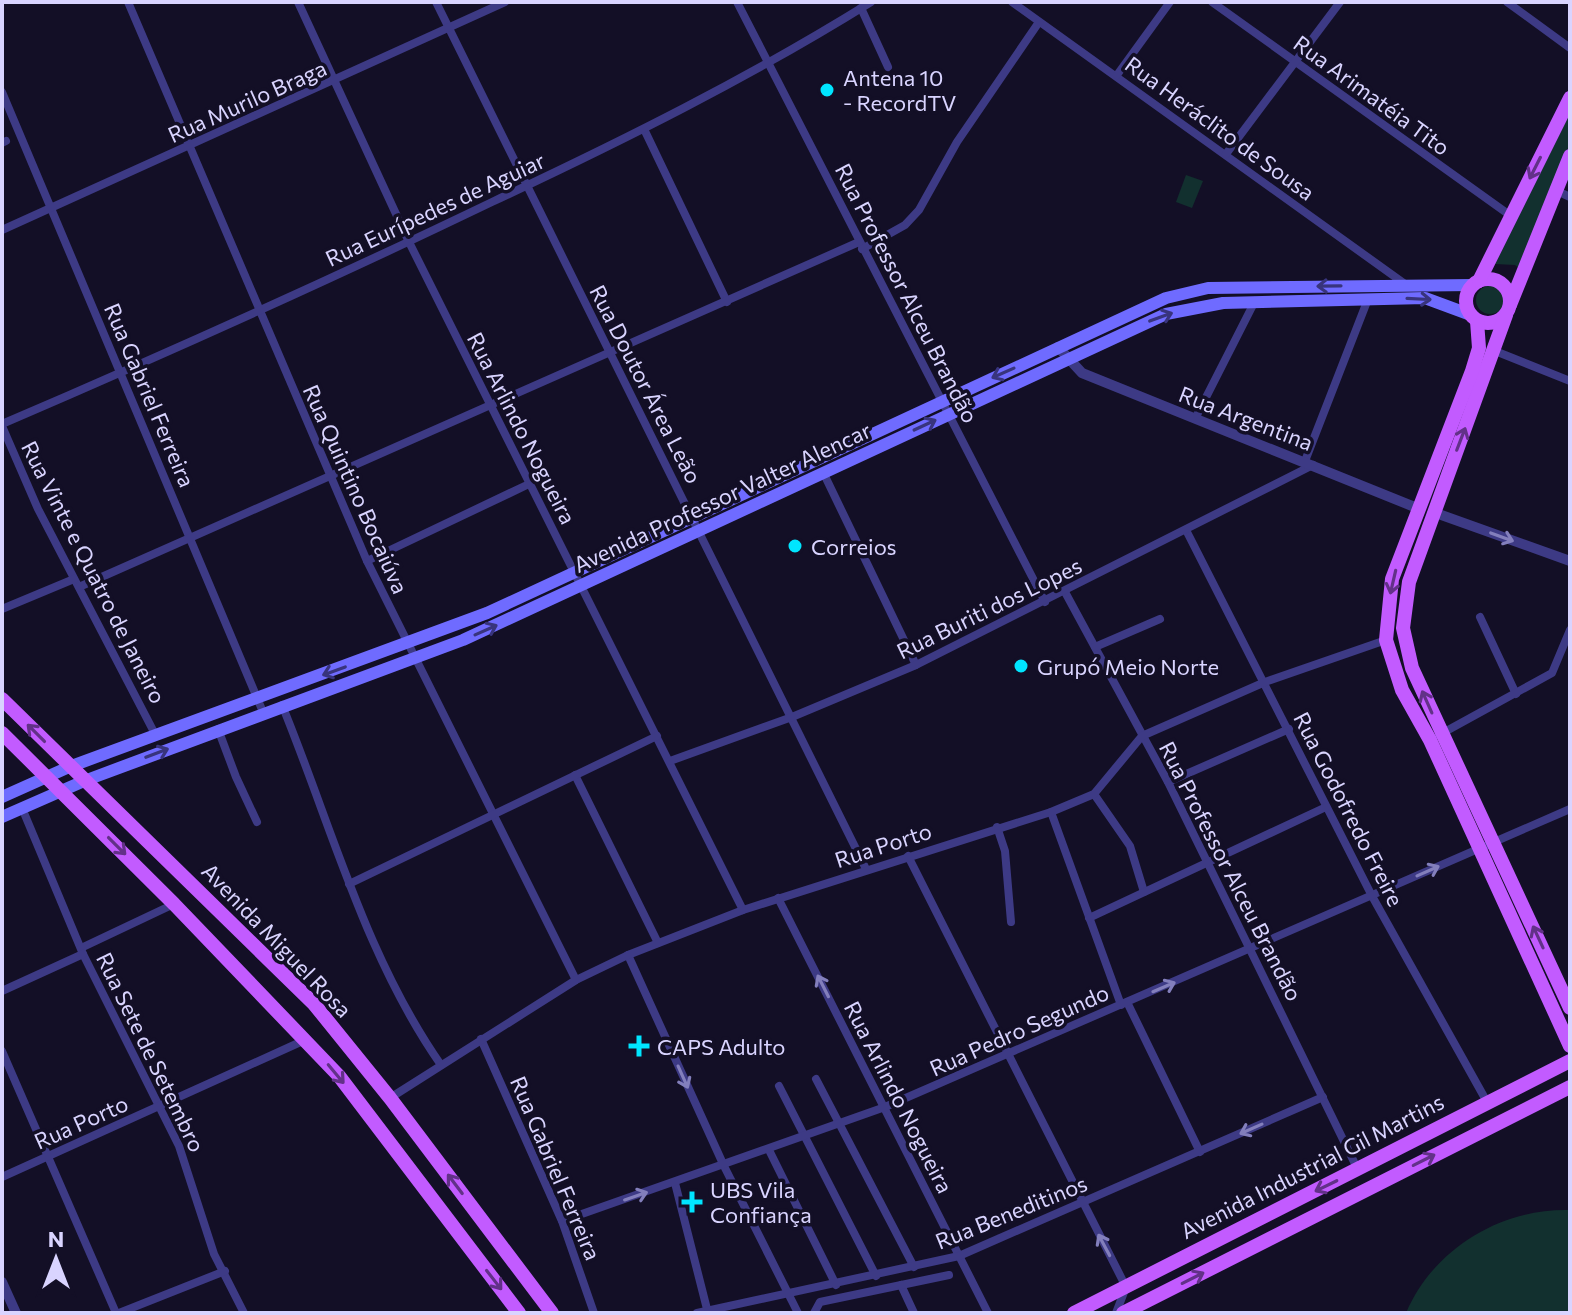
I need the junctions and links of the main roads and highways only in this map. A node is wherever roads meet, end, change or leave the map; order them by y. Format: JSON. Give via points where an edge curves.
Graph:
{"nodes":[{"id":1,"x":1570,"y":98,"type":"edge"},
{"id":2,"x":1570,"y":156,"type":"edge"},
{"id":3,"x":1563,"y":194,"type":"edge"},
{"id":4,"x":1476,"y":283,"type":"junction"},
{"id":5,"x":1508,"y":310,"type":"junction"},
{"id":6,"x":1474,"y":318,"type":"junction"},
{"id":7,"x":1062,"y":353,"type":"junction"},
{"id":8,"x":1034,"y":366,"type":"junction"},
{"id":9,"x":2,"y":699,"type":"edge"},
{"id":10,"x":2,"y":733,"type":"edge"},
{"id":11,"x":1436,"y":736,"type":"junction"},
{"id":12,"x":69,"y":767,"type":"junction"},
{"id":13,"x":47,"y":777,"type":"junction"},
{"id":14,"x":84,"y":781,"type":"junction"},
{"id":15,"x":62,"y":791,"type":"junction"},
{"id":16,"x":2,"y":797,"type":"edge"},
{"id":17,"x":2,"y":817,"type":"edge"},
{"id":18,"x":1487,"y":845,"type":"junction"},
{"id":19,"x":1570,"y":1008,"type":"edge"},
{"id":20,"x":1570,"y":1046,"type":"edge"},
{"id":21,"x":1570,"y":1061,"type":"edge"},
{"id":22,"x":1570,"y":1087,"type":"edge"},
{"id":23,"x":519,"y":1313,"type":"edge"},
{"id":24,"x":552,"y":1313,"type":"edge"},
{"id":25,"x":1074,"y":1313,"type":"edge"},
{"id":26,"x":1123,"y":1313,"type":"edge"}],
"edges":[{"from":1,"to":4,"type":"main road","one_way":true},
{"from":2,"to":3,"type":"main road"},
{"from":3,"to":5,"type":"main road"},
{"from":4,"to":5,"type":"main road","via":[[1499,282],[1509,292]]},
{"from":4,"to":6,"type":"main road","via":[[1466,302]]},
{"from":4,"to":7,"type":"main road","name":"Avenida Professor Valter Alencar","one_way":true,"via":[[1188,291],[1142,308]]},
{"from":5,"to":6,"type":"main road","via":[[1490,324]]},
{"from":11,"to":5,"type":"main road","one_way":true,"via":[[1403,628],[1409,582]]},
{"from":7,"to":6,"type":"main road","name":"Avenida Professor Valter Alencar","one_way":true,"via":[[1190,307],[1255,301],[1425,298]]},
{"from":6,"to":11,"type":"main road","one_way":true,"via":[[1479,348],[1392,579],[1386,640],[1402,690]]},
{"from":7,"to":8,"type":"main road","name":"Avenida Professor Valter Alencar"},
{"from":8,"to":12,"type":"main road","name":"Avenida Professor Valter Alencar","one_way":true,"via":[[942,400],[487,613]]},
{"from":14,"to":8,"type":"main road","name":"Avenida Professor Valter Alencar","one_way":true,"via":[[463,640],[949,414]]},
{"from":12,"to":9,"type":"main road","name":"Avenida Miguel Rosa","one_way":true},
{"from":10,"to":13,"type":"main road"},
{"from":11,"to":18,"type":"main road"},
{"from":12,"to":13,"type":"main road","name":"Avenida Professor Valter Alencar"},
{"from":12,"to":14,"type":"main road","name":"Avenida Miguel Rosa"},
{"from":13,"to":15,"type":"main road"},
{"from":13,"to":16,"type":"main road","name":"Avenida Professor Valter Alencar"},
{"from":14,"to":15,"type":"main road","name":"Avenida Professor Valter Alencar"},
{"from":24,"to":14,"type":"main road","name":"Avenida Miguel Rosa","one_way":true,"via":[[314,1004]]},
{"from":15,"to":17,"type":"main road","name":"Avenida Professor Valter Alencar"},
{"from":15,"to":23,"type":"main road","one_way":true,"via":[[339,1076]]},
{"from":19,"to":18,"type":"main road","one_way":true},
{"from":18,"to":20,"type":"main road"},
{"from":21,"to":25,"type":"main road","name":"Avenida Industrial Gil Martins","one_way":true},
{"from":26,"to":22,"type":"main road","name":"Avenida Industrial Gil Martins","one_way":true}]}
